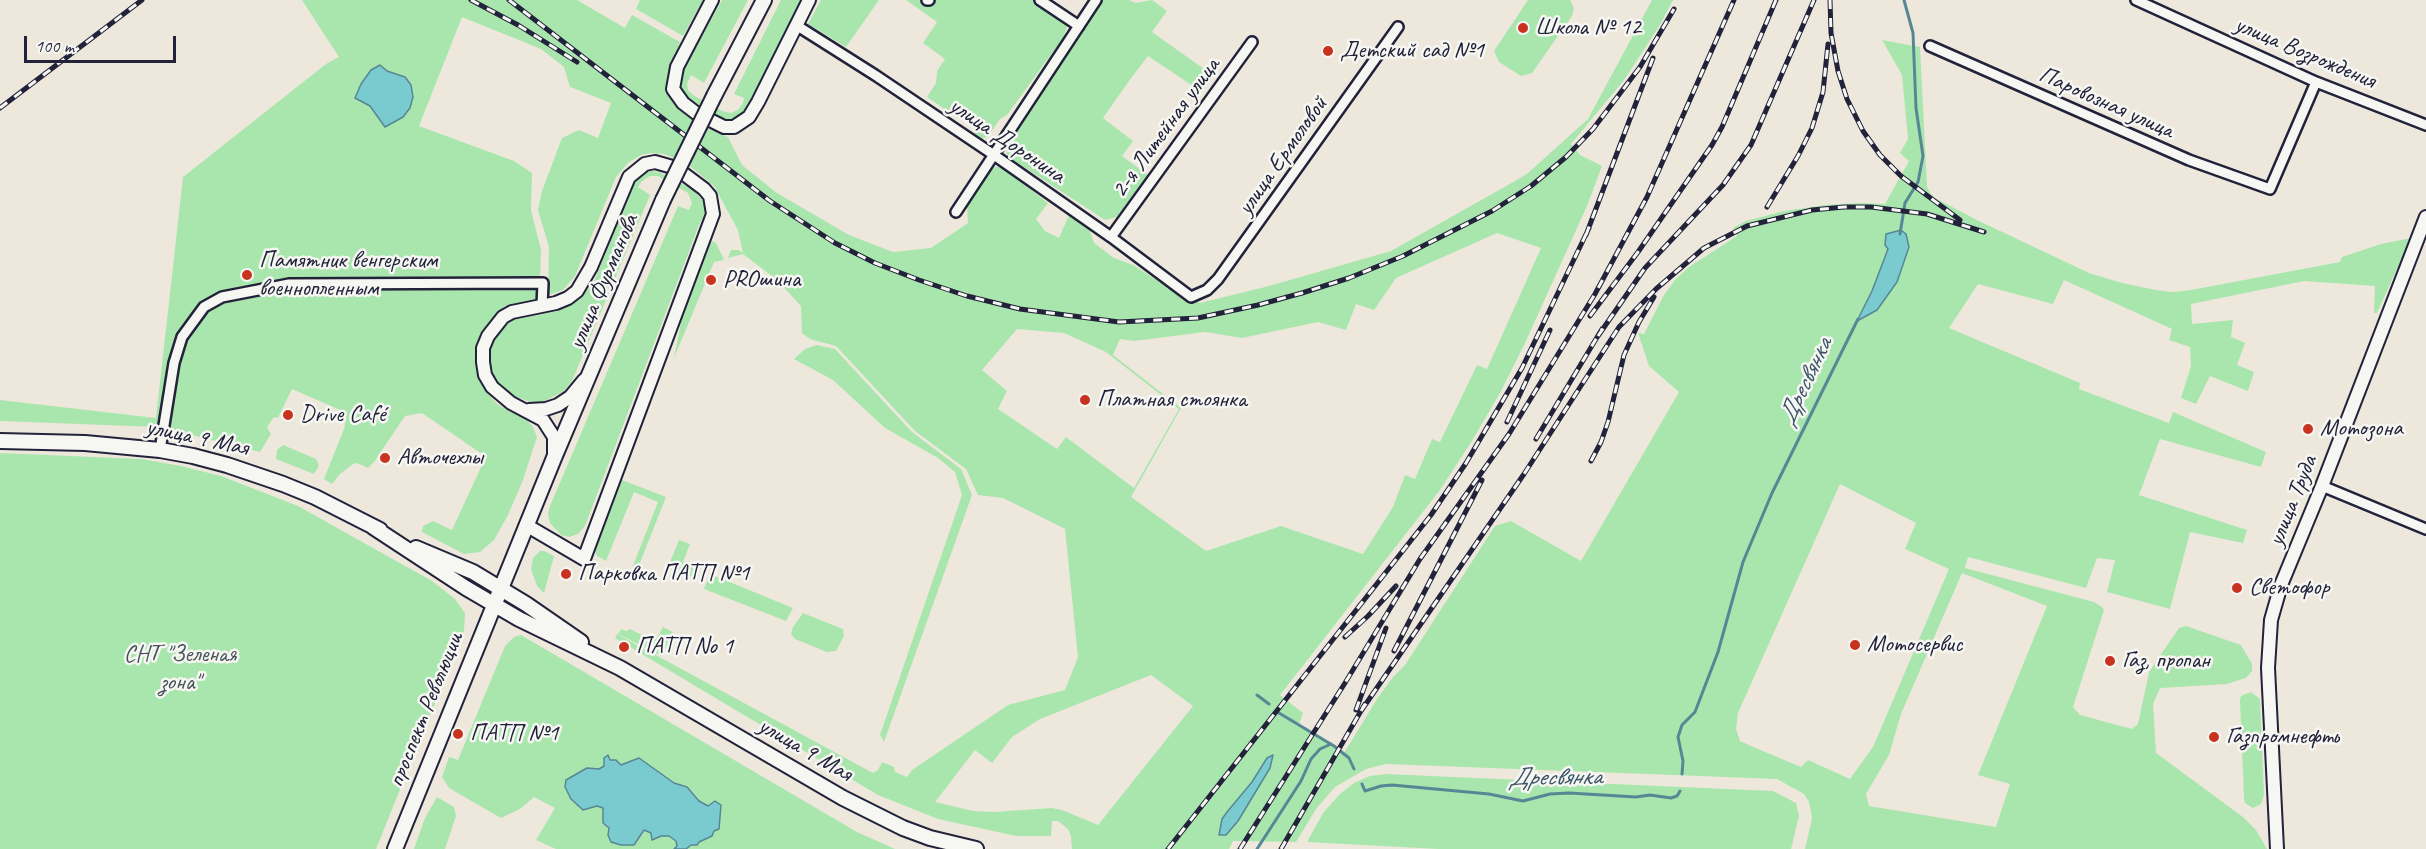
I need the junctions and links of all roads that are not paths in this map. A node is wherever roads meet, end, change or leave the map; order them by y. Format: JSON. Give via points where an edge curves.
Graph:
{"nodes":[{"id":1,"x":712,"y":0,"type":"edge"},
{"id":2,"x":764,"y":0,"type":"edge"},
{"id":3,"x":809,"y":0,"type":"edge"},
{"id":4,"x":1040,"y":0,"type":"edge"},
{"id":5,"x":1096,"y":0,"type":"edge"},
{"id":6,"x":2136,"y":0,"type":"edge"},
{"id":7,"x":796,"y":25,"type":"junction"},
{"id":8,"x":1079,"y":26,"type":"junction"},
{"id":9,"x":1398,"y":27,"type":"dead end"},
{"id":10,"x":1252,"y":42,"type":"dead end"},
{"id":11,"x":1930,"y":46,"type":"dead end"},
{"id":12,"x":2316,"y":82,"type":"junction"},
{"id":13,"x":2426,"y":125,"type":"edge"},
{"id":14,"x":994,"y":155,"type":"junction"},
{"id":15,"x":956,"y":212,"type":"dead end"},
{"id":16,"x":2426,"y":218,"type":"edge"},
{"id":17,"x":1111,"y":237,"type":"junction"},
{"id":18,"x":1191,"y":297,"type":"joint"},
{"id":19,"x":542,"y":306,"type":"junction"},
{"id":20,"x":590,"y":372,"type":"junction"},
{"id":21,"x":521,"y":409,"type":"junction"},
{"id":22,"x":0,"y":441,"type":"edge"},
{"id":23,"x":159,"y":450,"type":"junction"},
{"id":24,"x":554,"y":458,"type":"junction"},
{"id":25,"x":2322,"y":486,"type":"junction"},
{"id":26,"x":526,"y":525,"type":"junction"},
{"id":27,"x":373,"y":527,"type":"junction"},
{"id":28,"x":2426,"y":530,"type":"edge"},
{"id":29,"x":500,"y":588,"type":"junction"},
{"id":30,"x":494,"y":604,"type":"junction"},
{"id":31,"x":620,"y":668,"type":"junction"},
{"id":32,"x":394,"y":849,"type":"edge"},
{"id":33,"x":976,"y":849,"type":"edge"},
{"id":34,"x":2277,"y":849,"type":"edge"}],
"edges":[{"from":1,"to":7,"type":"street","via":[[677,67],[673,89],[696,113],[724,127],[734,127],[749,117]]},
{"from":2,"to":20,"type":"main road","name":"улица Фурманова","bridge":true,"via":[[663,200]]},
{"from":3,"to":7,"type":"street"},
{"from":4,"to":8,"type":"street"},
{"from":5,"to":8,"type":"street"},
{"from":6,"to":12,"type":"street","name":"улица Возрождения"},
{"from":7,"to":14,"type":"street","name":"улица Доронина"},
{"from":8,"to":14,"type":"street"},
{"from":9,"to":18,"type":"street","name":"улица Ермоловой","via":[[1218,279],[1207,290]]},
{"from":10,"to":17,"type":"street","name":"2-я Литейная улица"},
{"from":11,"to":12,"type":"street","name":"Паровозная улица","via":[[2188,160],[2270,189]]},
{"from":12,"to":13,"type":"street","name":"улица Возрождения"},
{"from":14,"to":15,"type":"street"},
{"from":14,"to":17,"type":"street","name":"улица Доронина"},
{"from":16,"to":25,"type":"street","name":"улица Труда"},
{"from":17,"to":18,"type":"street","name":"улица Доронина"},
{"from":19,"to":21,"type":"street","via":[[503,317],[483,348],[485,375],[492,387]]},
{"from":19,"to":23,"type":"street","via":[[543,283],[289,284],[222,297],[204,307],[182,337]]},
{"from":19,"to":26,"type":"street","via":[[568,298],[585,281],[624,186],[635,170],[655,162],[666,164],[693,179],[710,196],[713,214],[584,560]]},
{"from":20,"to":21,"type":"street","via":[[558,405],[546,410]]},
{"from":20,"to":24,"type":"main road","name":"улица Фурманова"},
{"from":21,"to":24,"type":"street","via":[[533,413],[550,428]]},
{"from":22,"to":23,"type":"main road","name":"улица 9 Мая"},
{"from":23,"to":27,"type":"main road","name":"улица 9 Мая","via":[[227,465],[283,484]]},
{"from":24,"to":26,"type":"main road","name":"улица Фурманова"},
{"from":25,"to":28,"type":"street"},
{"from":25,"to":34,"type":"street","name":"улица Труда","via":[[2281,585],[2271,620],[2268,668]]},
{"from":26,"to":29,"type":"main road","name":"улица Фурманова"},
{"from":27,"to":29,"type":"main road","name":"улица 9 Мая"},
{"from":27,"to":30,"type":"main road","name":"улица 9 Мая"},
{"from":29,"to":30,"type":"main road","name":"проспект Революции"},
{"from":29,"to":31,"type":"main road","name":"улица 9 Мая"},
{"from":30,"to":31,"type":"main road","name":"улица 9 Мая"},
{"from":30,"to":32,"type":"main road","name":"проспект Революции"},
{"from":31,"to":33,"type":"main road","name":"улица 9 Мая","via":[[867,810],[930,838]]}]}
